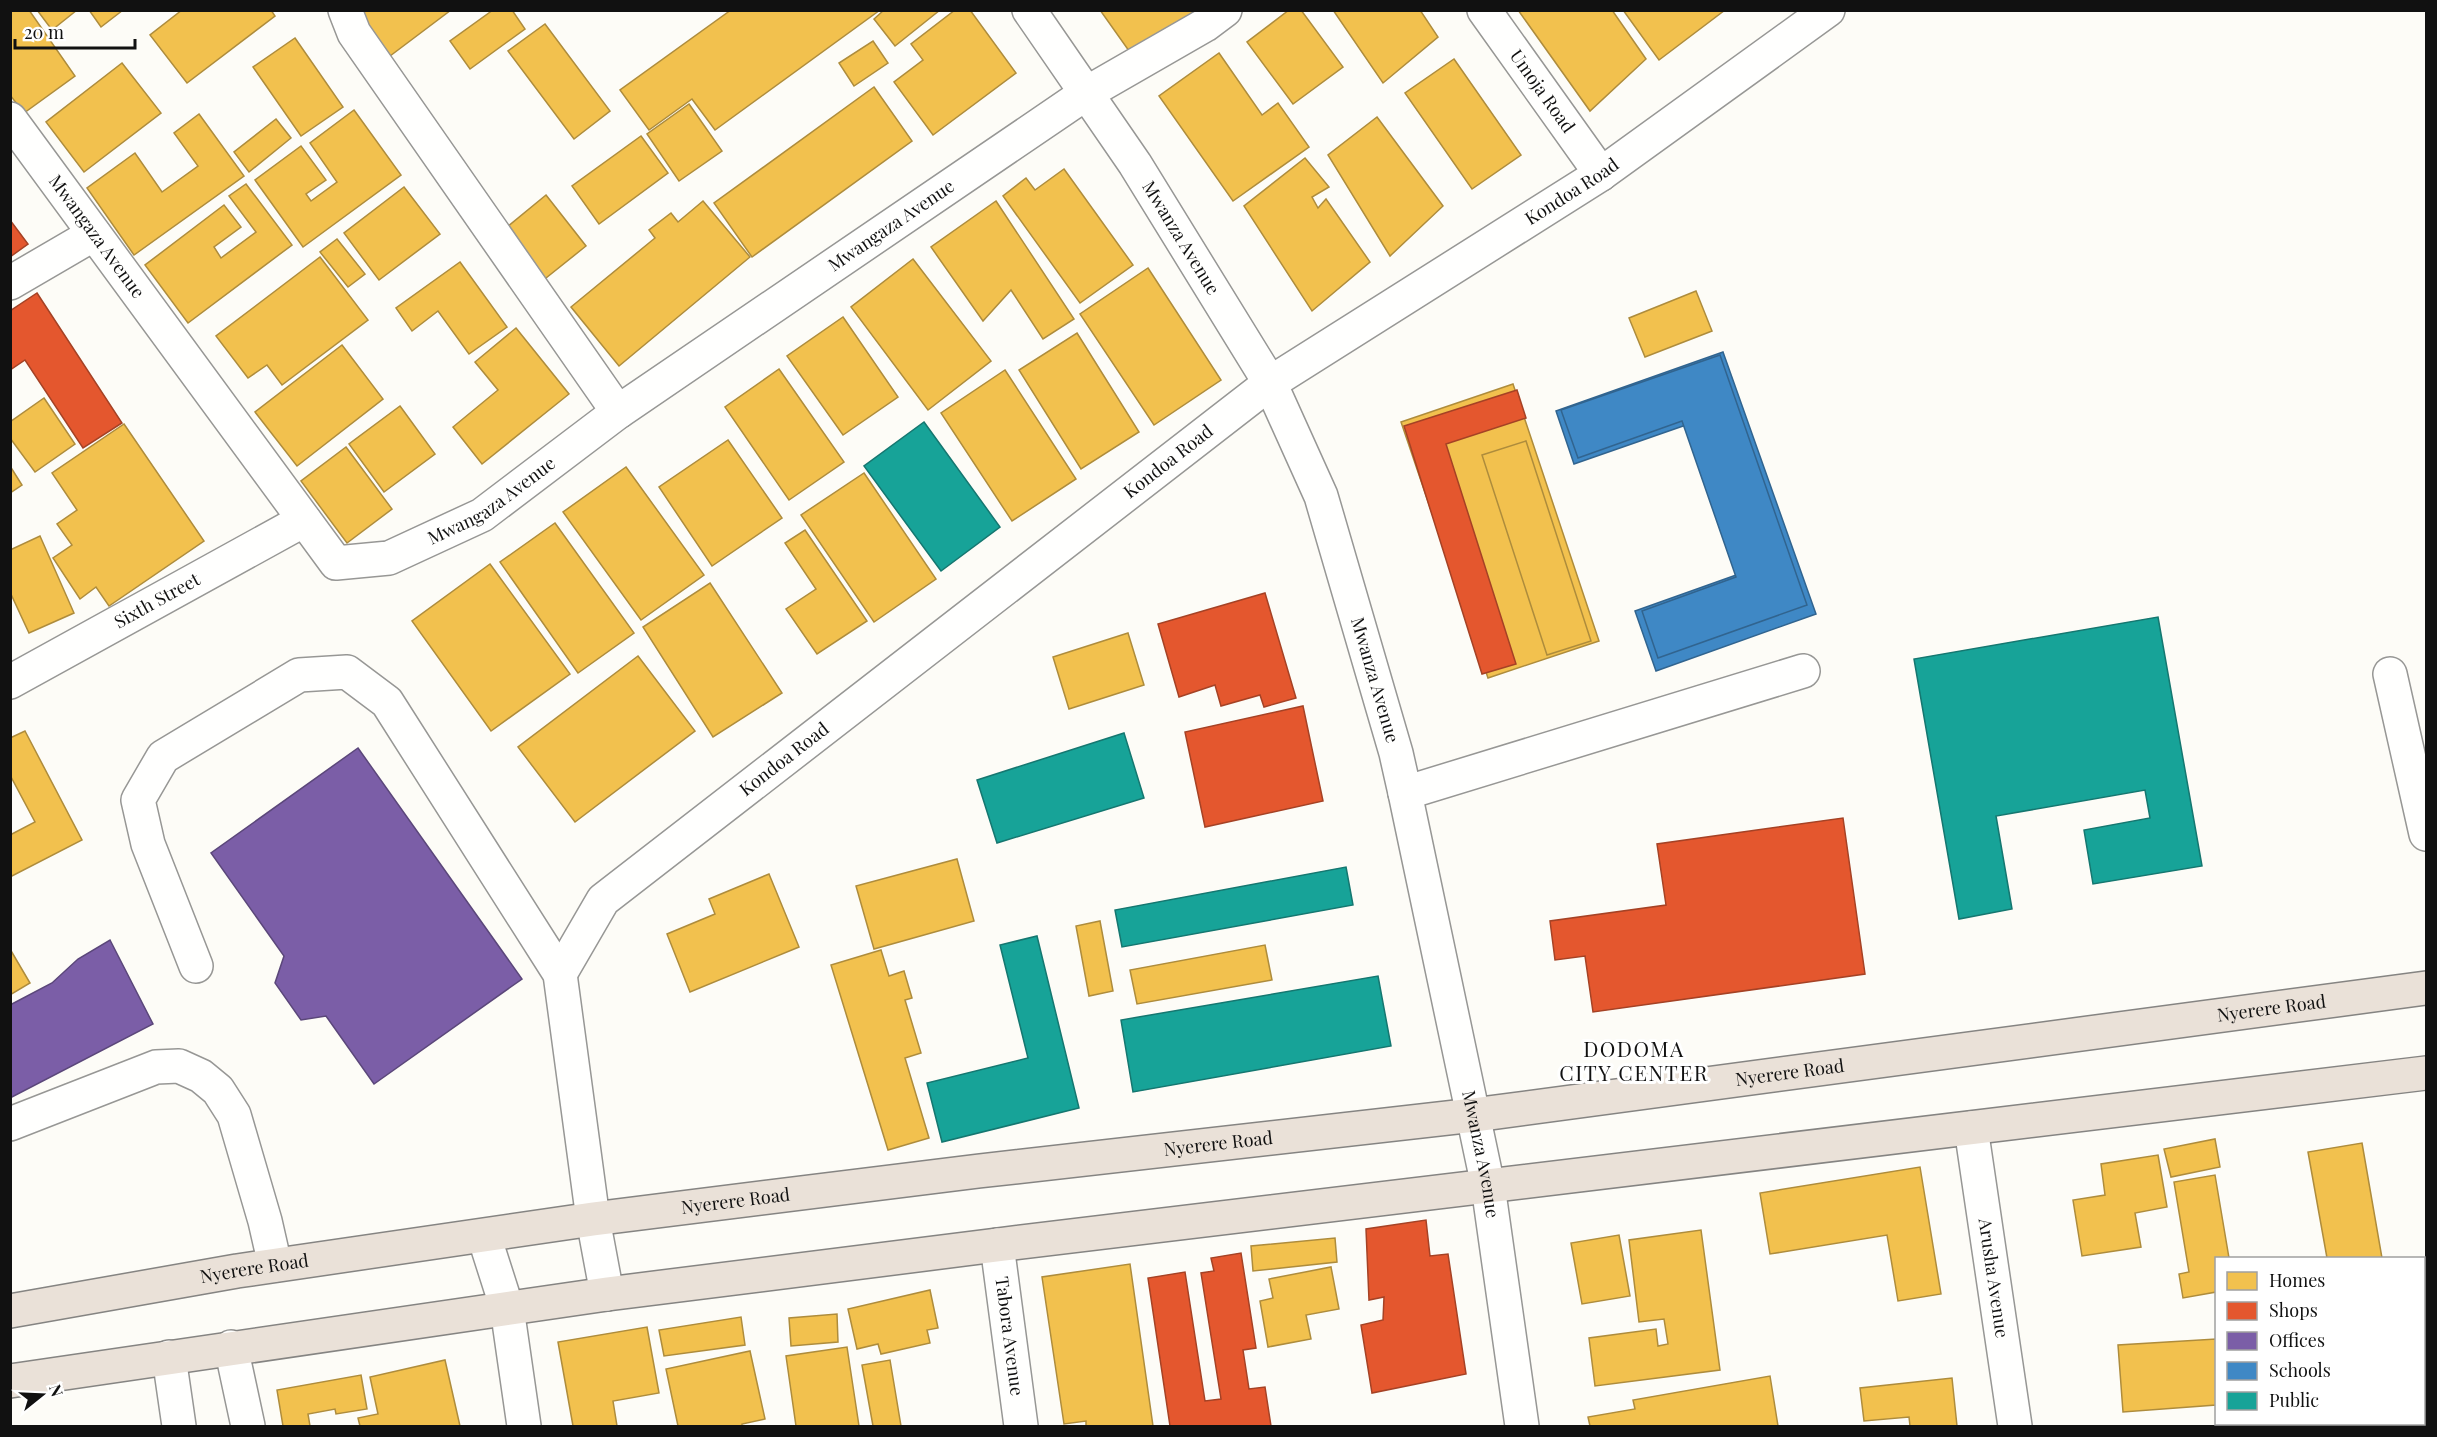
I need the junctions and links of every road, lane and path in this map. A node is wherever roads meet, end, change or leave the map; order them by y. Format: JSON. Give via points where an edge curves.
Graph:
{"nodes":[{"id":1,"x":345,"y":10,"type":"edge"},
{"id":2,"x":1029,"y":10,"type":"edge"},
{"id":3,"x":1225,"y":10,"type":"edge"},
{"id":4,"x":1484,"y":10,"type":"edge"},
{"id":5,"x":1828,"y":10,"type":"edge"},
{"id":6,"x":1085,"y":94,"type":"junction"},
{"id":7,"x":10,"y":119,"type":"edge"},
{"id":8,"x":1601,"y":174,"type":"junction"},
{"id":9,"x":94,"y":234,"type":"junction"},
{"id":10,"x":10,"y":283,"type":"edge"},
{"id":11,"x":1270,"y":383,"type":"junction"},
{"id":12,"x":618,"y":412,"type":"junction"},
{"id":13,"x":304,"y":520,"type":"junction"},
{"id":14,"x":1803,"y":671,"type":"dead end"},
{"id":15,"x":2390,"y":674,"type":"dead end"},
{"id":16,"x":10,"y":682,"type":"edge"},
{"id":17,"x":1405,"y":794,"type":"junction"},
{"id":18,"x":2427,"y":834,"type":"edge"},
{"id":19,"x":196,"y":966,"type":"dead end"},
{"id":20,"x":560,"y":974,"type":"junction"},
{"id":21,"x":2427,"y":988,"type":"edge"},
{"id":22,"x":2427,"y":1073,"type":"edge"},
{"id":23,"x":1474,"y":1116,"type":"junction"},
{"id":24,"x":10,"y":1124,"type":"edge"},
{"id":25,"x":1971,"y":1128,"type":"junction"},
{"id":26,"x":1488,"y":1186,"type":"junction"},
{"id":27,"x":593,"y":1219,"type":"junction"},
{"id":28,"x":484,"y":1236,"type":"junction"},
{"id":29,"x":997,"y":1245,"type":"junction"},
{"id":30,"x":275,"y":1265,"type":"junction"},
{"id":31,"x":607,"y":1294,"type":"junction"},
{"id":32,"x":507,"y":1308,"type":"junction"},
{"id":33,"x":10,"y":1311,"type":"edge"},
{"id":34,"x":231,"y":1347,"type":"junction"},
{"id":35,"x":169,"y":1357,"type":"junction"},
{"id":36,"x":10,"y":1381,"type":"edge"},
{"id":37,"x":179,"y":1426,"type":"edge"},
{"id":38,"x":248,"y":1426,"type":"edge"},
{"id":39,"x":524,"y":1426,"type":"edge"},
{"id":40,"x":1021,"y":1426,"type":"edge"},
{"id":41,"x":1522,"y":1426,"type":"edge"},
{"id":42,"x":2015,"y":1426,"type":"edge"}],
"edges":[{"from":1,"to":12,"type":"street","via":[[354,33]]},
{"from":2,"to":6,"type":"street","name":"Mwanza Avenue"},
{"from":3,"to":6,"type":"street","name":"Mwangaza Avenue"},
{"from":4,"to":8,"type":"street","name":"Umoja Road"},
{"from":5,"to":8,"type":"street","name":"Kondoa Road"},
{"from":6,"to":11,"type":"street","name":"Mwanza Avenue","via":[[1135,165]]},
{"from":6,"to":12,"type":"street","name":"Mwangaza Avenue"},
{"from":7,"to":9,"type":"street","name":"Mwangaza Avenue"},
{"from":8,"to":11,"type":"street","name":"Kondoa Road"},
{"from":9,"to":10,"type":"street"},
{"from":9,"to":13,"type":"street","name":"Mwangaza Avenue"},
{"from":11,"to":17,"type":"street","name":"Mwanza Avenue","via":[[1321,496]]},
{"from":11,"to":20,"type":"street","name":"Kondoa Road","via":[[603,900]]},
{"from":12,"to":13,"type":"street","name":"Mwangaza Avenue","via":[[482,515],[389,558],[336,563]]},
{"from":13,"to":16,"type":"street","name":"Sixth Street"},
{"from":14,"to":17,"type":"street"},
{"from":15,"to":18,"type":"street"},
{"from":17,"to":23,"type":"street","name":"Mwanza Avenue"},
{"from":19,"to":20,"type":"street","via":[[148,844],[138,800],[163,757],[300,675],[347,672],[387,702]]},
{"from":20,"to":27,"type":"street"},
{"from":21,"to":23,"type":"highway","name":"Nyerere Road"},
{"from":22,"to":25,"type":"highway"},
{"from":23,"to":26,"type":"street","name":"Mwanza Avenue"},
{"from":23,"to":27,"type":"highway","name":"Nyerere Road"},
{"from":24,"to":30,"type":"street","via":[[156,1067],[179,1066],[201,1076],[218,1090],[234,1115]]},
{"from":25,"to":26,"type":"highway"},
{"from":25,"to":42,"type":"street","name":"Arusha Avenue"},
{"from":26,"to":29,"type":"highway"},
{"from":26,"to":41,"type":"street","name":"Mwanza Avenue"},
{"from":27,"to":28,"type":"highway","name":"Nyerere Road"},
{"from":27,"to":31,"type":"street"},
{"from":28,"to":30,"type":"highway","name":"Nyerere Road"},
{"from":28,"to":32,"type":"street"},
{"from":29,"to":31,"type":"highway"},
{"from":29,"to":40,"type":"street","name":"Tabora Avenue"},
{"from":30,"to":33,"type":"highway","name":"Nyerere Road"},
{"from":31,"to":32,"type":"highway"},
{"from":32,"to":34,"type":"highway"},
{"from":32,"to":39,"type":"street"},
{"from":34,"to":35,"type":"highway"},
{"from":34,"to":38,"type":"street"},
{"from":35,"to":36,"type":"highway"},
{"from":35,"to":37,"type":"street"}]}
